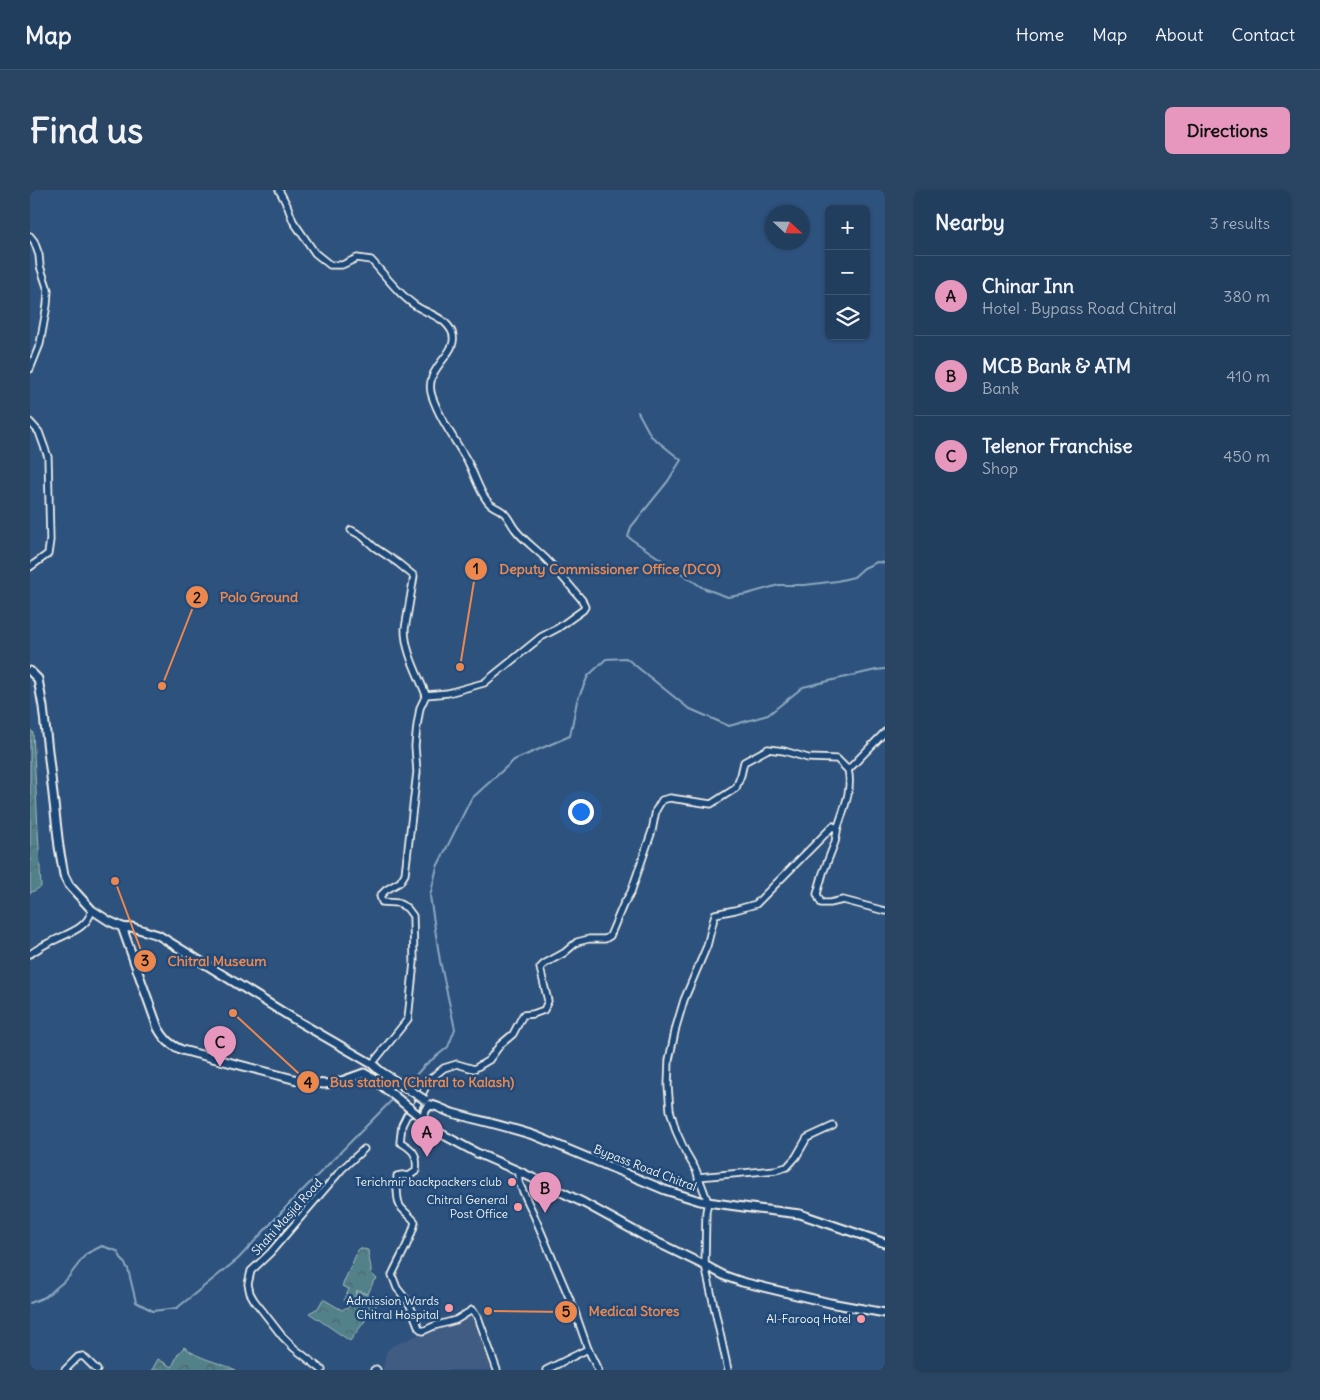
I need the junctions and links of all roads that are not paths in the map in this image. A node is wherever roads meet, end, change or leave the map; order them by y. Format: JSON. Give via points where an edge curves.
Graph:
{"nodes":[{"id":1,"x":279,"y":190,"type":"edge"},
{"id":2,"x":30,"y":236,"type":"edge"},
{"id":3,"x":30,"y":369,"type":"edge"},
{"id":4,"x":30,"y":422,"type":"edge"},
{"id":5,"x":351,"y":530,"type":"dead end"},
{"id":6,"x":30,"y":567,"type":"edge"},
{"id":7,"x":30,"y":671,"type":"edge"},
{"id":8,"x":426,"y":695,"type":"junction"},
{"id":9,"x":885,"y":732,"type":"edge"},
{"id":10,"x":848,"y":770,"type":"junction"},
{"id":11,"x":836,"y":830,"type":"junction"},
{"id":12,"x":92,"y":910,"type":"junction"},
{"id":13,"x":885,"y":912,"type":"edge"},
{"id":14,"x":122,"y":927,"type":"junction"},
{"id":15,"x":30,"y":954,"type":"edge"},
{"id":16,"x":372,"y":1064,"type":"junction"},
{"id":17,"x":427,"y":1102,"type":"junction"},
{"id":18,"x":420,"y":1116,"type":"junction"},
{"id":19,"x":833,"y":1126,"type":"dead end"},
{"id":20,"x":364,"y":1149,"type":"dead end"},
{"id":21,"x":518,"y":1171,"type":"junction"},
{"id":22,"x":698,"y":1177,"type":"junction"},
{"id":23,"x":708,"y":1202,"type":"junction"},
{"id":24,"x":885,"y":1243,"type":"edge"},
{"id":25,"x":705,"y":1265,"type":"junction"},
{"id":26,"x":885,"y":1313,"type":"edge"},
{"id":27,"x":588,"y":1349,"type":"junction"},
{"id":28,"x":65,"y":1370,"type":"edge"},
{"id":29,"x":97,"y":1370,"type":"edge"},
{"id":30,"x":322,"y":1370,"type":"edge"},
{"id":31,"x":497,"y":1370,"type":"edge"},
{"id":32,"x":546,"y":1370,"type":"edge"},
{"id":33,"x":598,"y":1370,"type":"edge"},
{"id":34,"x":728,"y":1370,"type":"edge"}],
"edges":[{"from":1,"to":8,"type":"street","via":[[293,222],[315,253],[330,265],[342,265],[357,258],[371,260],[404,296],[446,323],[454,341],[431,378],[430,387],[439,413],[488,502],[504,513],[515,530],[550,564],[585,607],[484,683]]},
{"from":2,"to":3,"type":"street","via":[[39,255],[48,290],[40,344]]},
{"from":4,"to":6,"type":"street","via":[[39,432],[48,457],[50,540],[48,554]]},
{"from":5,"to":8,"type":"street","via":[[414,576],[404,638]]},
{"from":7,"to":12,"type":"street","name":"Bypass Road Chitral","via":[[38,679],[43,707],[64,875]]},
{"from":8,"to":16,"type":"street","via":[[417,726],[417,772],[405,874],[400,882],[380,896],[382,902],[398,903],[413,916],[414,962],[408,1019]]},
{"from":9,"to":10,"type":"street"},
{"from":10,"to":11,"type":"street","via":[[848,792]]},
{"from":10,"to":31,"type":"street","via":[[837,759],[808,758],[768,749],[744,762],[736,788],[711,804],[670,798],[662,800],[631,892],[610,936],[577,942],[544,964],[540,968],[548,1001],[544,1010],[523,1015],[513,1034],[489,1060],[474,1069],[457,1064],[444,1068],[429,1080],[413,1112],[407,1115],[400,1142],[415,1154],[416,1171],[409,1176],[397,1176],[399,1205],[414,1222],[413,1231],[392,1275],[423,1332],[456,1320],[472,1310]]},
{"from":11,"to":13,"type":"street","via":[[817,894],[821,902],[843,900]]},
{"from":11,"to":22,"type":"street","via":[[833,826],[756,904],[716,914],[707,946],[684,1000],[669,1060],[670,1110],[684,1151]]},
{"from":12,"to":14,"type":"street","name":"Bypass Road Chitral"},
{"from":12,"to":15,"type":"street","via":[[83,925]]},
{"from":14,"to":16,"type":"street","name":"Bypass Road Chitral","via":[[158,935]]},
{"from":14,"to":18,"type":"street","bridge":true,"via":[[158,1028],[174,1046],[301,1081],[329,1085],[364,1072]]},
{"from":16,"to":17,"type":"street","name":"Bypass Road Chitral","bridge":true},
{"from":17,"to":18,"type":"street"},
{"from":17,"to":23,"type":"street","name":"Bypass Road Chitral","via":[[455,1114],[536,1136],[665,1190]]},
{"from":18,"to":21,"type":"street","via":[[425,1125]]},
{"from":19,"to":22,"type":"street","via":[[807,1138],[787,1167]]},
{"from":20,"to":30,"type":"street","name":"Shahi Masjid Road","via":[[342,1169],[251,1271],[248,1284],[254,1300],[282,1336]]},
{"from":21,"to":25,"type":"street"},
{"from":21,"to":27,"type":"street","via":[[519,1183]]},
{"from":22,"to":23,"type":"street"},
{"from":23,"to":24,"type":"street","name":"Bypass Road Chitral","via":[[800,1214]]},
{"from":23,"to":25,"type":"street"},
{"from":25,"to":26,"type":"street","via":[[742,1282]]},
{"from":25,"to":34,"type":"street"},
{"from":27,"to":32,"type":"street"},
{"from":27,"to":33,"type":"street"},
{"from":28,"to":29,"type":"street","via":[[83,1356]]}]}
